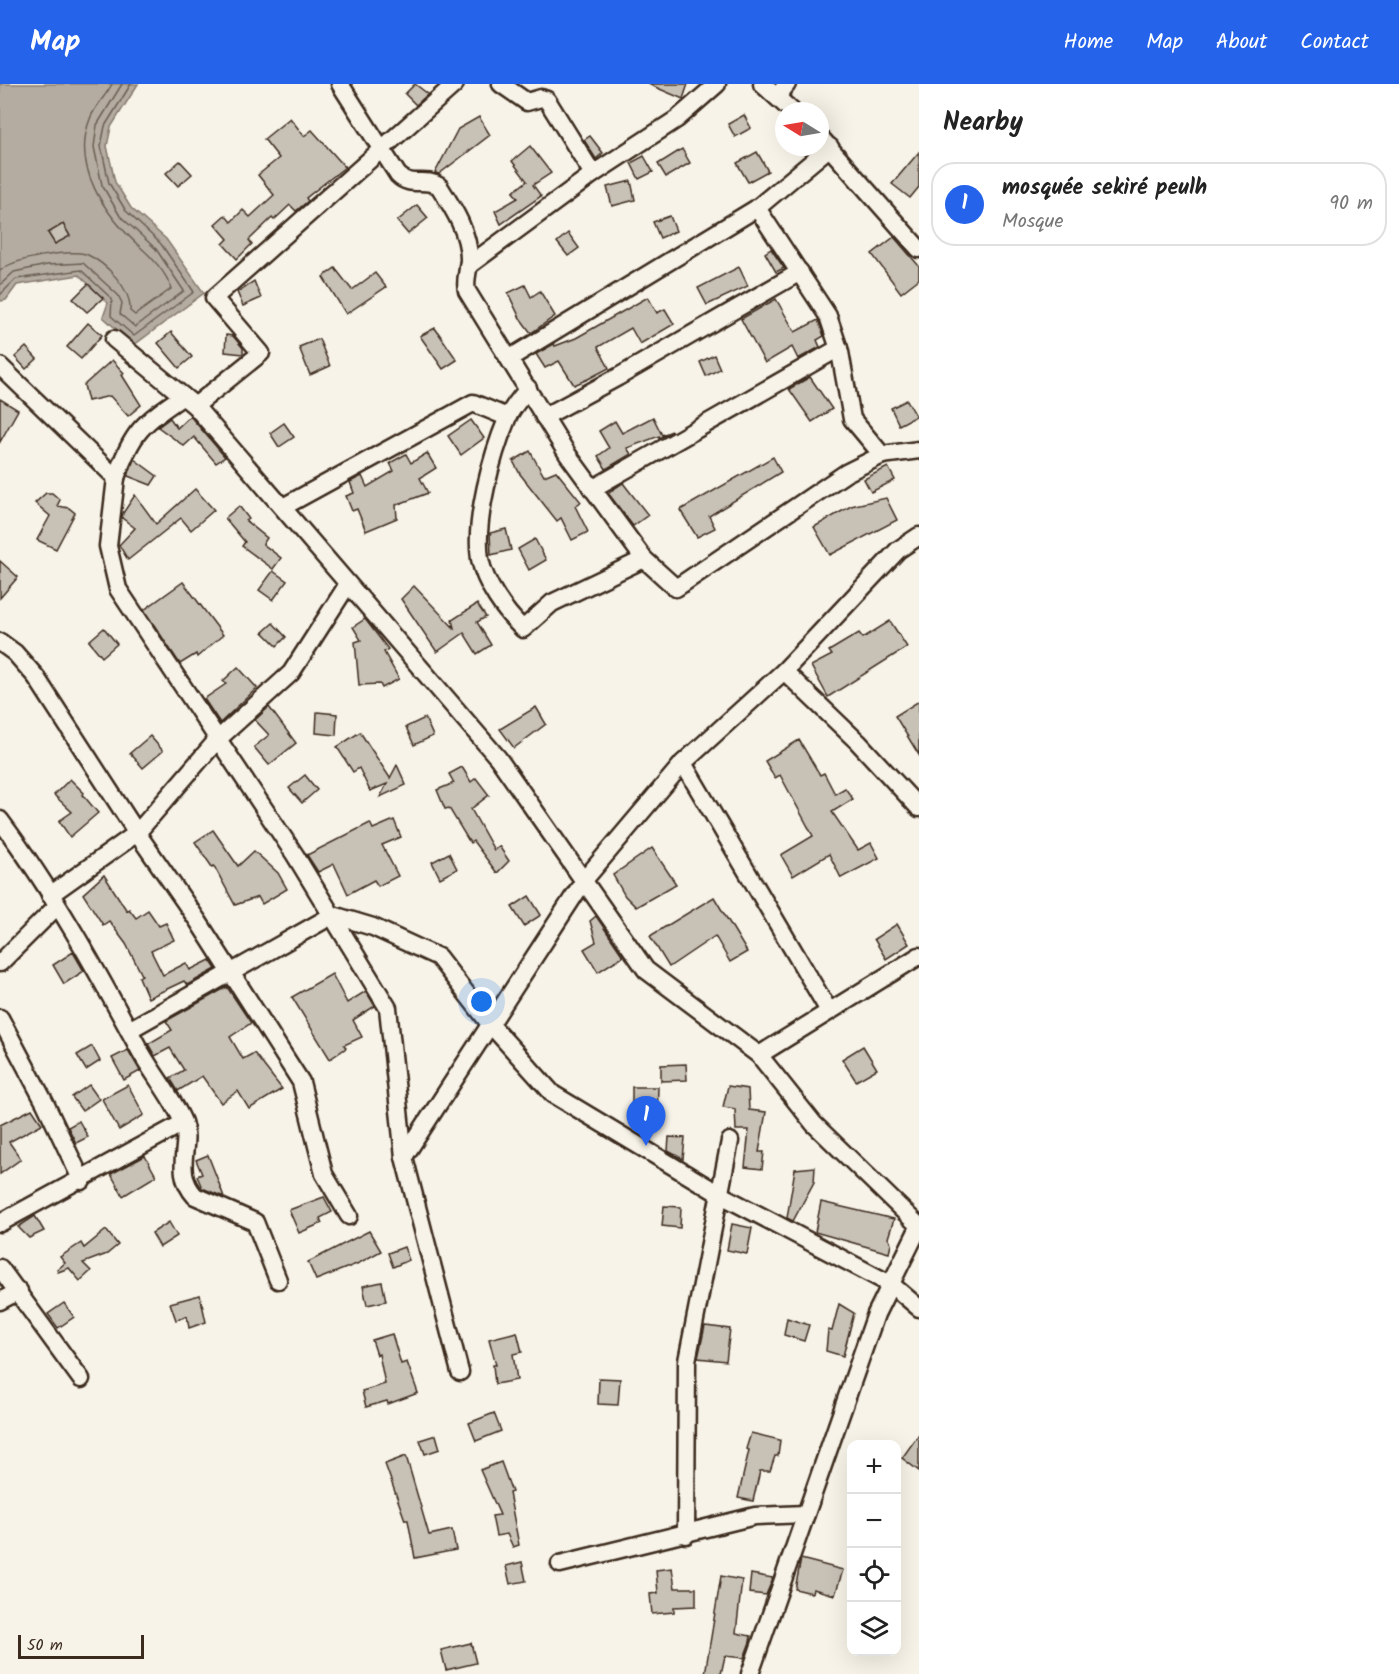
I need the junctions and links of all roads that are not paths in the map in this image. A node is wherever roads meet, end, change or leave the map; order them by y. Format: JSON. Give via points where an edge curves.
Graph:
{"nodes":[{"id":1,"x":340,"y":84,"type":"edge"},
{"id":2,"x":455,"y":84,"type":"edge"},
{"id":3,"x":501,"y":84,"type":"edge"},
{"id":4,"x":717,"y":84,"type":"edge"},
{"id":5,"x":762,"y":84,"type":"edge"},
{"id":6,"x":782,"y":91,"type":"edge"},
{"id":7,"x":381,"y":147,"type":"junction"},
{"id":8,"x":829,"y":147,"type":"edge"},
{"id":9,"x":811,"y":156,"type":"edge"},
{"id":10,"x":593,"y":174,"type":"junction"},
{"id":11,"x":757,"y":208,"type":"junction"},
{"id":12,"x":919,"y":249,"type":"edge"},
{"id":13,"x":468,"y":266,"type":"junction"},
{"id":14,"x":800,"y":272,"type":"junction"},
{"id":15,"x":114,"y":339,"type":"dead end"},
{"id":16,"x":839,"y":348,"type":"junction"},
{"id":17,"x":510,"y":358,"type":"junction"},
{"id":18,"x":0,"y":366,"type":"edge"},
{"id":19,"x":528,"y":388,"type":"junction"},
{"id":20,"x":189,"y":401,"type":"junction"},
{"id":21,"x":507,"y":417,"type":"junction"},
{"id":22,"x":544,"y":417,"type":"junction"},
{"id":23,"x":919,"y":450,"type":"edge"},
{"id":24,"x":882,"y":455,"type":"junction"},
{"id":25,"x":116,"y":478,"type":"junction"},
{"id":26,"x":592,"y":489,"type":"junction"},
{"id":27,"x":283,"y":507,"type":"junction"},
{"id":28,"x":919,"y":536,"type":"edge"},
{"id":29,"x":644,"y":560,"type":"junction"},
{"id":30,"x":348,"y":584,"type":"junction"},
{"id":31,"x":0,"y":642,"type":"edge"},
{"id":32,"x":784,"y":671,"type":"junction"},
{"id":33,"x":217,"y":740,"type":"junction"},
{"id":34,"x":683,"y":763,"type":"junction"},
{"id":35,"x":919,"y":808,"type":"edge"},
{"id":36,"x":0,"y":820,"type":"edge"},
{"id":37,"x":137,"y":833,"type":"junction"},
{"id":38,"x":585,"y":879,"type":"junction"},
{"id":39,"x":54,"y":900,"type":"junction"},
{"id":40,"x":333,"y":915,"type":"junction"},
{"id":41,"x":919,"y":956,"type":"edge"},
{"id":42,"x":0,"y":963,"type":"edge"},
{"id":43,"x":231,"y":973,"type":"junction"},
{"id":44,"x":829,"y":1011,"type":"junction"},
{"id":45,"x":0,"y":1018,"type":"edge"},
{"id":46,"x":490,"y":1024,"type":"junction"},
{"id":47,"x":129,"y":1030,"type":"junction"},
{"id":48,"x":759,"y":1055,"type":"junction"},
{"id":49,"x":183,"y":1123,"type":"junction"},
{"id":50,"x":730,"y":1141,"type":"dead end"},
{"id":51,"x":404,"y":1157,"type":"junction"},
{"id":52,"x":82,"y":1181,"type":"junction"},
{"id":53,"x":721,"y":1195,"type":"junction"},
{"id":54,"x":349,"y":1216,"type":"dead end"},
{"id":55,"x":0,"y":1224,"type":"edge"},
{"id":56,"x":919,"y":1226,"type":"edge"},
{"id":57,"x":0,"y":1268,"type":"edge"},
{"id":58,"x":278,"y":1280,"type":"dead end"},
{"id":59,"x":892,"y":1285,"type":"junction"},
{"id":60,"x":19,"y":1291,"type":"junction"},
{"id":61,"x":0,"y":1301,"type":"edge"},
{"id":62,"x":919,"y":1308,"type":"edge"},
{"id":63,"x":460,"y":1372,"type":"dead end"},
{"id":64,"x":81,"y":1379,"type":"dead end"},
{"id":65,"x":806,"y":1514,"type":"junction"},
{"id":66,"x":686,"y":1535,"type":"junction"},
{"id":67,"x":560,"y":1564,"type":"dead end"},
{"id":68,"x":750,"y":1674,"type":"edge"}],
"edges":[{"from":1,"to":7,"type":"street"},
{"from":2,"to":7,"type":"street"},
{"from":3,"to":10,"type":"street","via":[[527,102],[547,100]]},
{"from":4,"to":10,"type":"street","via":[[677,119]]},
{"from":5,"to":6,"type":"street"},
{"from":7,"to":13,"type":"street","via":[[402,179],[439,186],[464,233]]},
{"from":7,"to":20,"type":"street","via":[[214,298],[261,353]]},
{"from":8,"to":12,"type":"street"},
{"from":9,"to":11,"type":"street"},
{"from":10,"to":13,"type":"street"},
{"from":11,"to":14,"type":"street"},
{"from":11,"to":17,"type":"street"},
{"from":13,"to":17,"type":"street","via":[[467,291]]},
{"from":14,"to":16,"type":"street","via":[[828,316]]},
{"from":14,"to":22,"type":"street"},
{"from":15,"to":20,"type":"street"},
{"from":16,"to":24,"type":"street","via":[[852,419]]},
{"from":16,"to":26,"type":"street"},
{"from":17,"to":19,"type":"street"},
{"from":18,"to":25,"type":"street"},
{"from":19,"to":21,"type":"street"},
{"from":19,"to":22,"type":"street"},
{"from":20,"to":25,"type":"street","via":[[145,422],[126,448]]},
{"from":20,"to":27,"type":"street"},
{"from":21,"to":27,"type":"street","via":[[473,403]]},
{"from":21,"to":29,"type":"street","via":[[480,523],[480,558],[485,575],[510,616],[523,629],[552,603]]},
{"from":22,"to":26,"type":"street"},
{"from":23,"to":24,"type":"street"},
{"from":24,"to":29,"type":"street","via":[[846,473],[676,588]]},
{"from":25,"to":33,"type":"street","via":[[108,546],[118,589]]},
{"from":26,"to":29,"type":"street"},
{"from":27,"to":30,"type":"street"},
{"from":28,"to":32,"type":"street","via":[[898,550]]},
{"from":30,"to":33,"type":"street","via":[[291,673]]},
{"from":30,"to":38,"type":"street","via":[[498,758]]},
{"from":31,"to":37,"type":"street","via":[[36,677]]},
{"from":32,"to":34,"type":"street"},
{"from":32,"to":35,"type":"street"},
{"from":33,"to":37,"type":"street"},
{"from":33,"to":40,"type":"street"},
{"from":34,"to":38,"type":"street"},
{"from":34,"to":44,"type":"street"},
{"from":36,"to":39,"type":"street"},
{"from":37,"to":39,"type":"street"},
{"from":37,"to":43,"type":"street"},
{"from":38,"to":46,"type":"street"},
{"from":38,"to":48,"type":"street","via":[[646,970]]},
{"from":39,"to":42,"type":"street"},
{"from":39,"to":47,"type":"street"},
{"from":40,"to":43,"type":"street"},
{"from":40,"to":46,"type":"street","via":[[373,927],[438,957]]},
{"from":40,"to":51,"type":"street","via":[[388,1008]]},
{"from":41,"to":44,"type":"street"},
{"from":43,"to":47,"type":"street"},
{"from":43,"to":54,"type":"street","via":[[301,1082],[324,1174]]},
{"from":44,"to":48,"type":"street"},
{"from":45,"to":52,"type":"street"},
{"from":46,"to":51,"type":"street"},
{"from":46,"to":53,"type":"street","via":[[553,1094]]},
{"from":47,"to":49,"type":"street"},
{"from":48,"to":56,"type":"street","via":[[814,1124]]},
{"from":49,"to":52,"type":"street"},
{"from":49,"to":58,"type":"street","via":[[183,1176],[189,1189],[195,1196],[255,1222]]},
{"from":50,"to":53,"type":"street"},
{"from":51,"to":63,"type":"street"},
{"from":52,"to":55,"type":"street"},
{"from":53,"to":59,"type":"street"},
{"from":53,"to":66,"type":"street","via":[[687,1361]]},
{"from":56,"to":59,"type":"street"},
{"from":57,"to":60,"type":"street"},
{"from":59,"to":62,"type":"street"},
{"from":59,"to":65,"type":"street","via":[[876,1314]]},
{"from":60,"to":61,"type":"street"},
{"from":60,"to":64,"type":"street"},
{"from":65,"to":66,"type":"street","via":[[755,1516]]},
{"from":65,"to":68,"type":"street"},
{"from":66,"to":67,"type":"street"}]}
